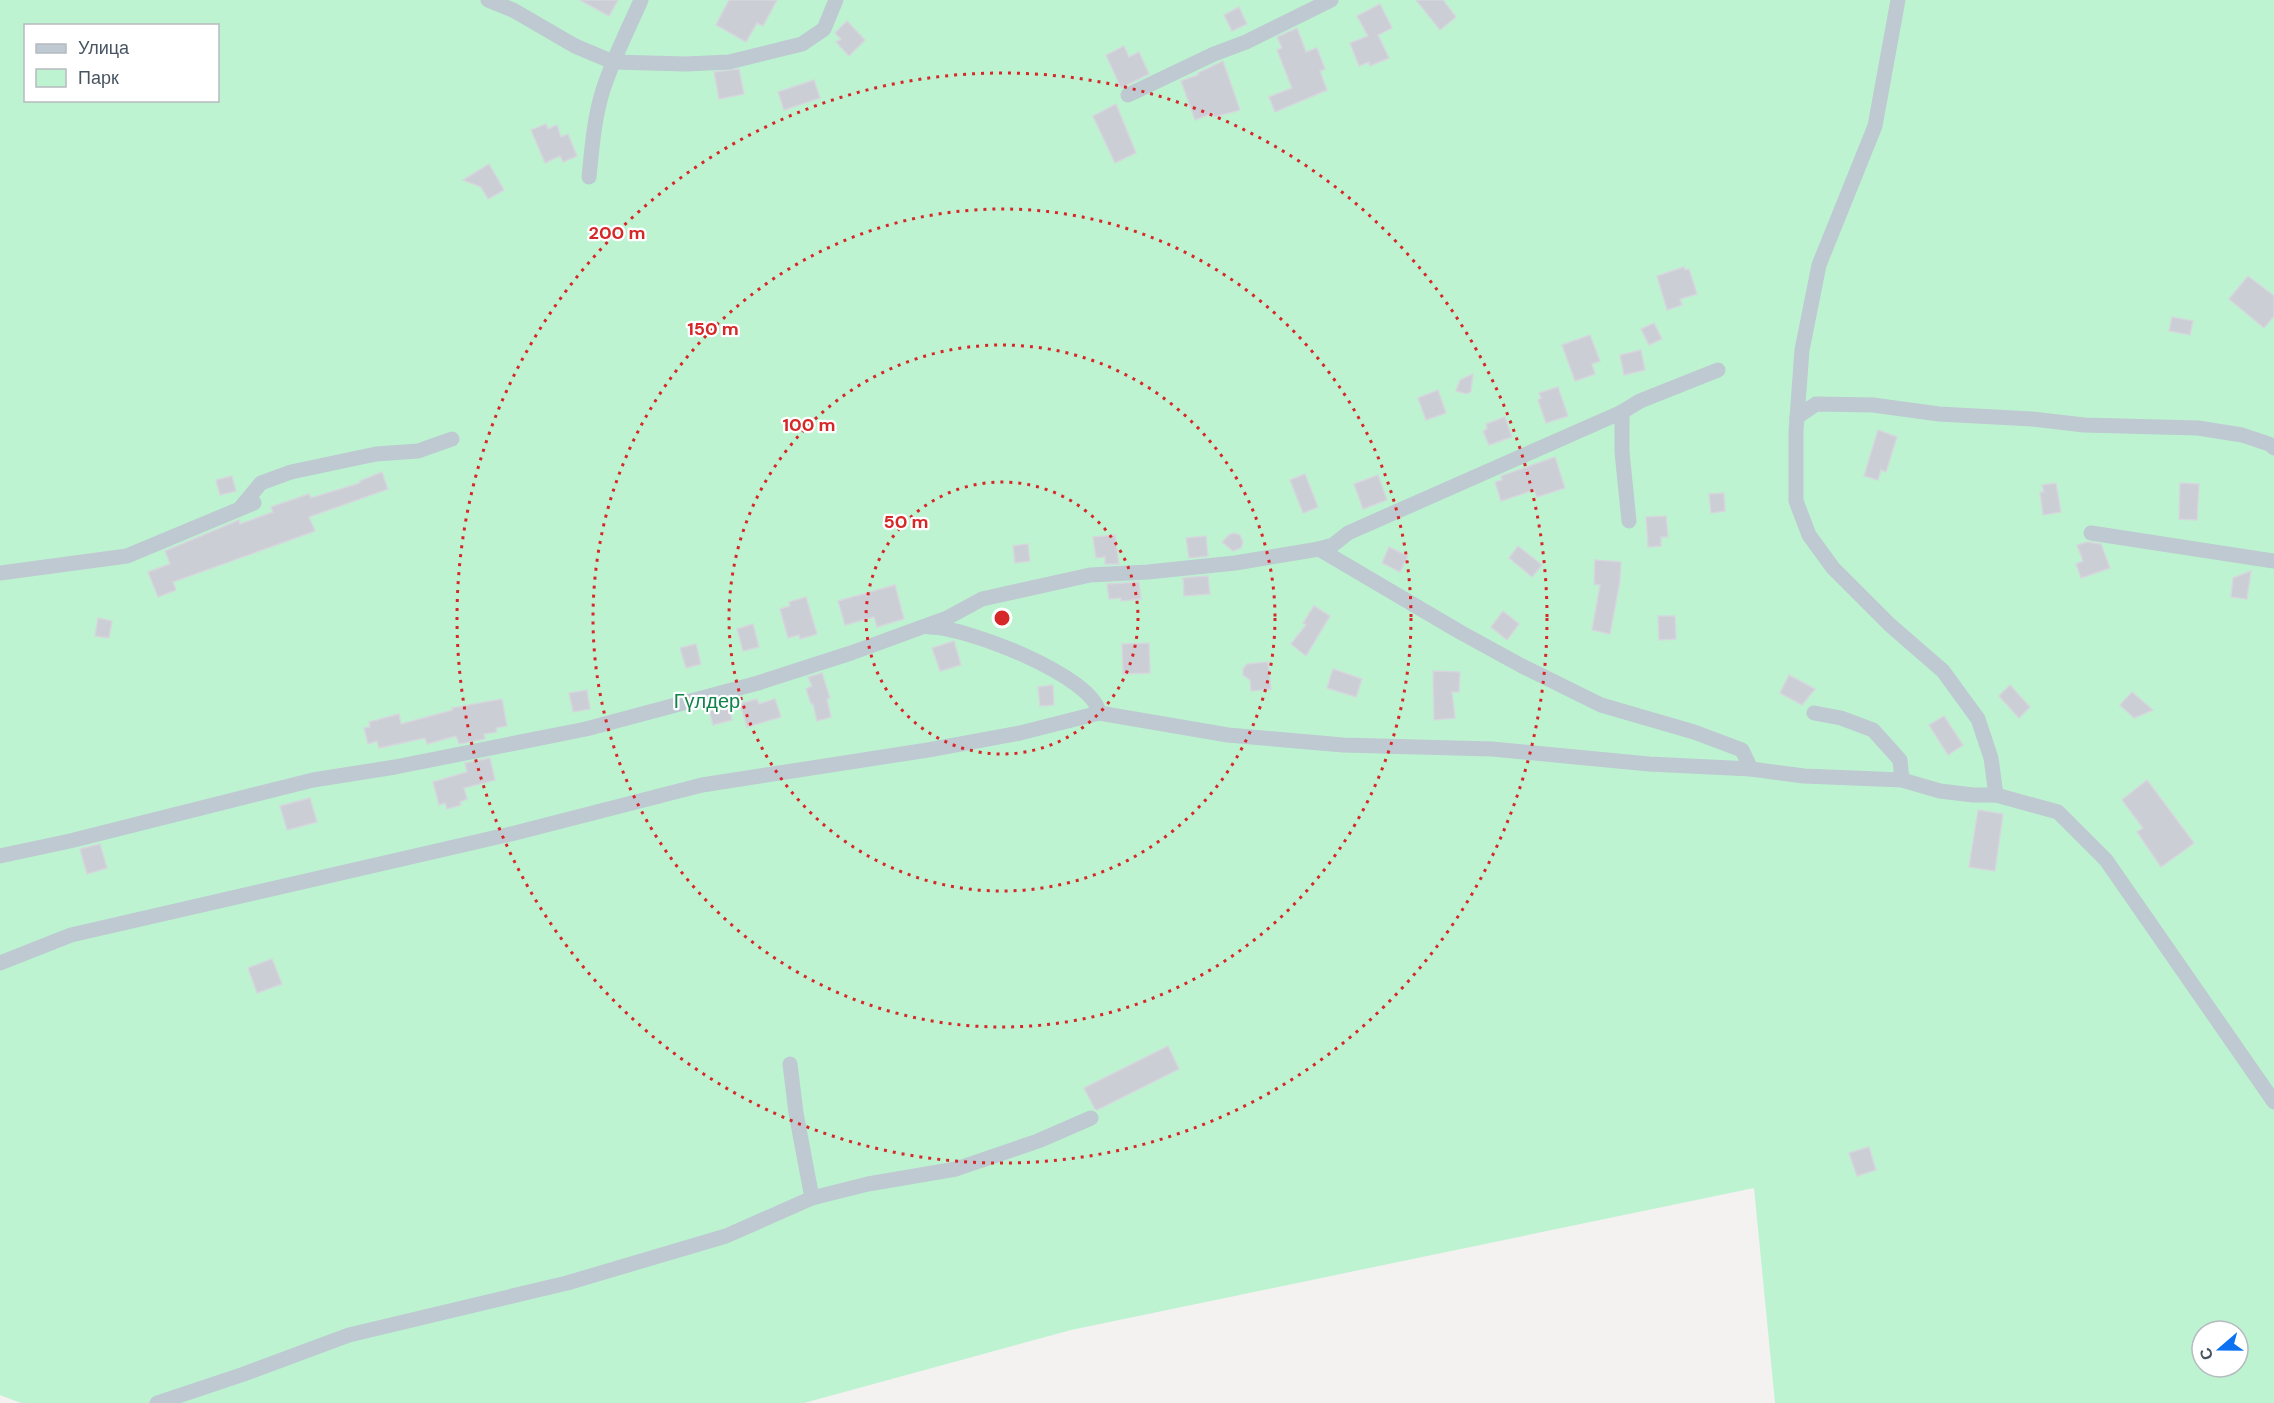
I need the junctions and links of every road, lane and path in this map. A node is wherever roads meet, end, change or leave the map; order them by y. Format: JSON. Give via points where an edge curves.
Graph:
{"nodes":[{"id":1,"x":488,"y":0,"type":"edge"},
{"id":2,"x":641,"y":0,"type":"edge"},
{"id":3,"x":836,"y":0,"type":"edge"},
{"id":4,"x":1331,"y":0,"type":"edge"},
{"id":5,"x":1898,"y":0,"type":"edge"},
{"id":6,"x":613,"y":62,"type":"junction"},
{"id":7,"x":1128,"y":94,"type":"dead end"},
{"id":8,"x":588,"y":177,"type":"dead end"},
{"id":9,"x":1718,"y":370,"type":"dead end"},
{"id":10,"x":1622,"y":412,"type":"junction"},
{"id":11,"x":1797,"y":417,"type":"junction"},
{"id":12,"x":452,"y":439,"type":"dead end"},
{"id":13,"x":2274,"y":448,"type":"edge"},
{"id":14,"x":254,"y":503,"type":"dead end"},
{"id":15,"x":240,"y":509,"type":"junction"},
{"id":16,"x":1629,"y":521,"type":"dead end"},
{"id":17,"x":2091,"y":533,"type":"dead end"},
{"id":18,"x":1319,"y":549,"type":"junction"},
{"id":19,"x":2274,"y":561,"type":"edge"},
{"id":20,"x":0,"y":573,"type":"edge"},
{"id":21,"x":923,"y":627,"type":"junction"},
{"id":22,"x":1099,"y":713,"type":"junction"},
{"id":23,"x":1814,"y":713,"type":"dead end"},
{"id":24,"x":1751,"y":769,"type":"junction"},
{"id":25,"x":1902,"y":780,"type":"junction"},
{"id":26,"x":1996,"y":795,"type":"junction"},
{"id":27,"x":0,"y":856,"type":"edge"},
{"id":28,"x":0,"y":963,"type":"edge"},
{"id":29,"x":790,"y":1064,"type":"dead end"},
{"id":30,"x":2274,"y":1102,"type":"edge"},
{"id":31,"x":1091,"y":1118,"type":"dead end"},
{"id":32,"x":812,"y":1198,"type":"junction"},
{"id":33,"x":158,"y":1403,"type":"edge"}],
"edges":[{"from":1,"to":6,"type":"street"},
{"from":2,"to":6,"type":"street"},
{"from":3,"to":6,"type":"street","via":[[824,29],[802,44],[729,62]]},
{"from":4,"to":7,"type":"street"},
{"from":5,"to":11,"type":"street","via":[[1875,126],[1820,265],[1802,350]]},
{"from":6,"to":8,"type":"street","via":[[593,133]]},
{"from":9,"to":10,"type":"street"},
{"from":10,"to":16,"type":"street"},
{"from":10,"to":18,"type":"street","via":[[1348,532],[1334,545]]},
{"from":11,"to":13,"type":"street","via":[[1816,404],[1873,405],[2084,426],[2198,428],[2242,435]]},
{"from":11,"to":26,"type":"street","via":[[1796,501],[1809,535],[1833,568],[1943,670],[1978,719],[1991,758]]},
{"from":12,"to":15,"type":"street","via":[[418,451],[376,454],[291,472],[261,483]]},
{"from":14,"to":15,"type":"street"},
{"from":15,"to":20,"type":"street","via":[[127,555]]},
{"from":17,"to":19,"type":"street"},
{"from":18,"to":21,"type":"street","via":[[1235,563],[1090,575],[982,599]]},
{"from":18,"to":24,"type":"street","via":[[1460,632],[1601,705],[1742,750]]},
{"from":21,"to":22,"type":"street","via":[[942,626],[1040,662],[1075,684],[1098,705]]},
{"from":21,"to":27,"type":"street","via":[[758,682],[586,729],[313,780]]},
{"from":22,"to":24,"type":"street","via":[[1228,735],[1320,743],[1492,749]]},
{"from":22,"to":28,"type":"street","via":[[928,750],[702,785],[504,836],[70,934]]},
{"from":23,"to":25,"type":"street","via":[[1873,730],[1900,760]]},
{"from":24,"to":25,"type":"street","via":[[1804,776]]},
{"from":25,"to":26,"type":"street","via":[[1940,791]]},
{"from":26,"to":30,"type":"street","via":[[2058,812],[2106,860]]},
{"from":29,"to":32,"type":"street"},
{"from":31,"to":32,"type":"street","via":[[956,1169]]},
{"from":32,"to":33,"type":"street","via":[[726,1236],[567,1283],[349,1335]]}]}
